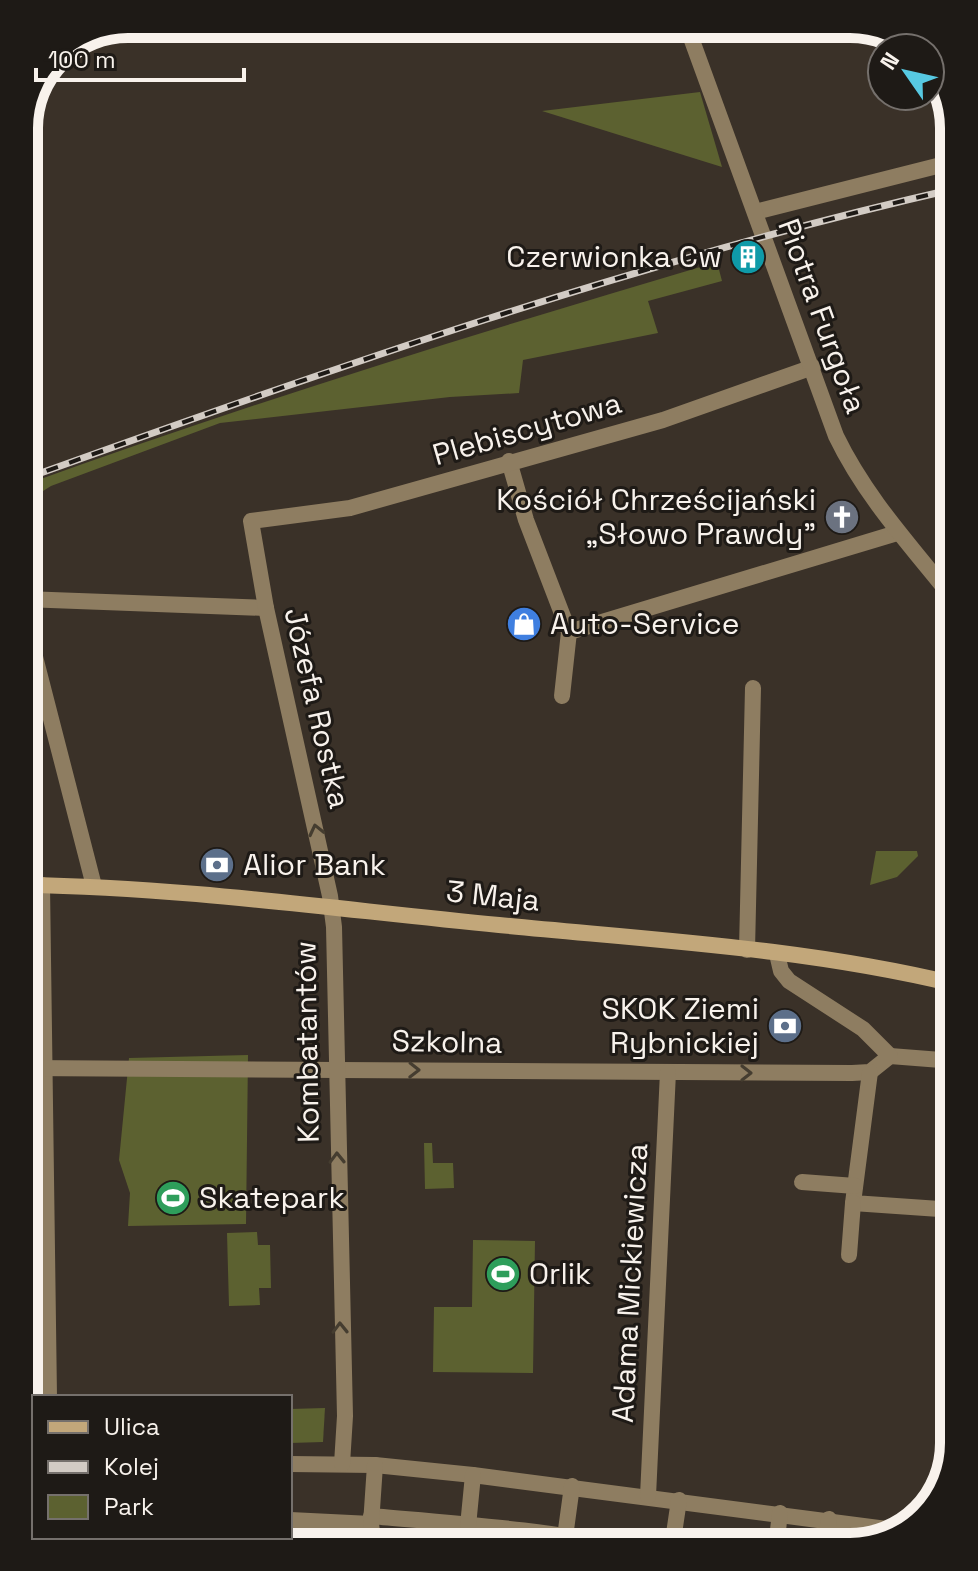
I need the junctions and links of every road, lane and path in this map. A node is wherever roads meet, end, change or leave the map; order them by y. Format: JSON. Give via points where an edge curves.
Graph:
{"nodes":[{"id":1,"x":691,"y":38,"type":"edge"},
{"id":2,"x":940,"y":165,"type":"edge"},
{"id":3,"x":755,"y":212,"type":"junction"},
{"id":4,"x":813,"y":367,"type":"junction"},
{"id":5,"x":509,"y":461,"type":"junction"},
{"id":6,"x":251,"y":521,"type":"joint"},
{"id":7,"x":897,"y":533,"type":"junction"},
{"id":8,"x":940,"y":584,"type":"edge"},
{"id":9,"x":38,"y":600,"type":"edge"},
{"id":10,"x":266,"y":608,"type":"junction"},
{"id":11,"x":569,"y":632,"type":"junction"},
{"id":12,"x":38,"y":668,"type":"edge"},
{"id":13,"x":753,"y":688,"type":"dead end"},
{"id":14,"x":562,"y":696,"type":"dead end"},
{"id":15,"x":38,"y":885,"type":"edge"},
{"id":16,"x":94,"y":886,"type":"junction"},
{"id":17,"x":331,"y":906,"type":"junction"},
{"id":18,"x":747,"y":950,"type":"junction"},
{"id":19,"x":777,"y":954,"type":"junction"},
{"id":20,"x":940,"y":981,"type":"edge"},
{"id":21,"x":890,"y":1056,"type":"junction"},
{"id":22,"x":940,"y":1060,"type":"edge"},
{"id":23,"x":38,"y":1068,"type":"edge"},
{"id":24,"x":336,"y":1069,"type":"junction"},
{"id":25,"x":668,"y":1072,"type":"junction"},
{"id":26,"x":870,"y":1072,"type":"junction"},
{"id":27,"x":802,"y":1182,"type":"dead end"},
{"id":28,"x":38,"y":1184,"type":"edge"},
{"id":29,"x":854,"y":1194,"type":"junction"},
{"id":30,"x":940,"y":1208,"type":"edge"},
{"id":31,"x":849,"y":1255,"type":"dead end"},
{"id":32,"x":49,"y":1395,"type":"edge"},
{"id":33,"x":292,"y":1464,"type":"edge"},
{"id":34,"x":342,"y":1464,"type":"junction"},
{"id":35,"x":375,"y":1465,"type":"junction"},
{"id":36,"x":473,"y":1475,"type":"junction"},
{"id":37,"x":572,"y":1486,"type":"junction"},
{"id":38,"x":648,"y":1496,"type":"junction"},
{"id":39,"x":679,"y":1500,"type":"junction"},
{"id":40,"x":780,"y":1513,"type":"junction"},
{"id":41,"x":829,"y":1519,"type":"junction"},
{"id":42,"x":292,"y":1520,"type":"edge"},
{"id":43,"x":371,"y":1520,"type":"junction"},
{"id":44,"x":468,"y":1526,"type":"junction"},
{"id":45,"x":880,"y":1527,"type":"edge"},
{"id":46,"x":372,"y":1533,"type":"edge"},
{"id":47,"x":530,"y":1533,"type":"edge"},
{"id":48,"x":566,"y":1533,"type":"edge"},
{"id":49,"x":674,"y":1533,"type":"edge"},
{"id":50,"x":778,"y":1533,"type":"edge"},
{"id":51,"x":827,"y":1533,"type":"edge"}],
"edges":[{"from":1,"to":3,"type":"street","name":"Piotra Furgoła"},
{"from":2,"to":3,"type":"street"},
{"from":3,"to":4,"type":"street","name":"Piotra Furgoła"},
{"from":4,"to":5,"type":"street","name":"Plebiscytowa","via":[[663,420]]},
{"from":4,"to":7,"type":"street","name":"Piotra Furgoła","via":[[855,475]]},
{"from":5,"to":6,"type":"street","name":"Plebiscytowa","via":[[350,508]]},
{"from":5,"to":11,"type":"street"},
{"from":6,"to":10,"type":"street","name":"Józefa Rostka"},
{"from":7,"to":8,"type":"street","name":"Piotra Furgoła"},
{"from":7,"to":11,"type":"street"},
{"from":9,"to":10,"type":"street"},
{"from":17,"to":10,"type":"street","name":"Józefa Rostka","one_way":true},
{"from":11,"to":14,"type":"street"},
{"from":12,"to":16,"type":"street"},
{"from":13,"to":18,"type":"street"},
{"from":15,"to":16,"type":"main road","name":"3 Maja"},
{"from":16,"to":17,"type":"main road","name":"3 Maja"},
{"from":17,"to":18,"type":"main road","name":"3 Maja"},
{"from":17,"to":24,"type":"street","name":"Kombatantów"},
{"from":18,"to":19,"type":"main road","name":"3 Maja"},
{"from":19,"to":20,"type":"main road","name":"3 Maja","via":[[861,963]]},
{"from":19,"to":21,"type":"street","via":[[789,981],[863,1029]]},
{"from":21,"to":22,"type":"street"},
{"from":21,"to":26,"type":"street"},
{"from":23,"to":24,"type":"street","name":"Szkolna"},
{"from":24,"to":25,"type":"street","name":"Szkolna","one_way":true},
{"from":34,"to":24,"type":"street","name":"Kombatantów","one_way":true},
{"from":25,"to":26,"type":"street","name":"Szkolna","one_way":true},
{"from":25,"to":38,"type":"street","name":"Adama Mickiewicza"},
{"from":26,"to":29,"type":"street","via":[[863,1158]]},
{"from":27,"to":29,"type":"street"},
{"from":28,"to":32,"type":"street"},
{"from":29,"to":30,"type":"street"},
{"from":29,"to":31,"type":"street"},
{"from":33,"to":34,"type":"street"},
{"from":34,"to":35,"type":"street"},
{"from":35,"to":36,"type":"street"},
{"from":35,"to":43,"type":"street"},
{"from":36,"to":37,"type":"street"},
{"from":36,"to":44,"type":"street"},
{"from":37,"to":38,"type":"street"},
{"from":37,"to":48,"type":"street"},
{"from":38,"to":39,"type":"street"},
{"from":39,"to":40,"type":"street"},
{"from":39,"to":49,"type":"street"},
{"from":40,"to":41,"type":"street"},
{"from":40,"to":50,"type":"street"},
{"from":41,"to":45,"type":"street"},
{"from":41,"to":51,"type":"street"},
{"from":42,"to":43,"type":"street"},
{"from":43,"to":44,"type":"street"},
{"from":43,"to":46,"type":"street"},
{"from":44,"to":47,"type":"street"}]}
